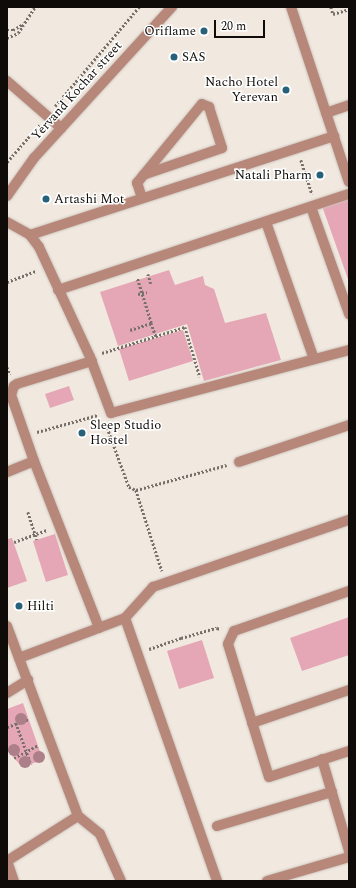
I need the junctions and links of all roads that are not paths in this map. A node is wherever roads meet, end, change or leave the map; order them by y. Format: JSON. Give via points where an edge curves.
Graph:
{"nodes":[{"id":1,"x":164,"y":7,"type":"edge"},
{"id":2,"x":172,"y":7,"type":"edge"},
{"id":3,"x":291,"y":7,"type":"edge"},
{"id":4,"x":9,"y":85,"type":"edge"},
{"id":5,"x":349,"y":105,"type":"edge"},
{"id":6,"x":326,"y":113,"type":"junction"},
{"id":7,"x":59,"y":126,"type":"junction"},
{"id":8,"x":334,"y":136,"type":"junction"},
{"id":9,"x":347,"y":170,"type":"edge"},
{"id":10,"x":143,"y":175,"type":"junction"},
{"id":11,"x":349,"y":182,"type":"edge"},
{"id":12,"x":7,"y":184,"type":"edge"},
{"id":13,"x":349,"y":194,"type":"edge"},
{"id":14,"x":7,"y":196,"type":"edge"},
{"id":15,"x":142,"y":198,"type":"junction"},
{"id":16,"x":313,"y":206,"type":"junction"},
{"id":17,"x":7,"y":222,"type":"edge"},
{"id":18,"x":266,"y":222,"type":"junction"},
{"id":19,"x":30,"y":235,"type":"junction"},
{"id":20,"x":58,"y":290,"type":"junction"},
{"id":21,"x":349,"y":314,"type":"edge"},
{"id":22,"x":349,"y":350,"type":"edge"},
{"id":23,"x":91,"y":359,"type":"junction"},
{"id":24,"x":314,"y":359,"type":"junction"},
{"id":25,"x":7,"y":384,"type":"edge"},
{"id":26,"x":11,"y":395,"type":"junction"},
{"id":27,"x":349,"y":426,"type":"edge"},
{"id":28,"x":34,"y":461,"type":"junction"},
{"id":29,"x":239,"y":462,"type":"road end"},
{"id":30,"x":7,"y":472,"type":"edge"},
{"id":31,"x":349,"y":520,"type":"edge"},
{"id":32,"x":349,"y":591,"type":"edge"},
{"id":33,"x":125,"y":618,"type":"junction"},
{"id":34,"x":7,"y":626,"type":"edge"},
{"id":35,"x":99,"y":628,"type":"junction"},
{"id":36,"x":19,"y":658,"type":"junction"},
{"id":37,"x":28,"y":680,"type":"junction"},
{"id":38,"x":349,"y":690,"type":"edge"},
{"id":39,"x":7,"y":693,"type":"edge"},
{"id":40,"x":252,"y":723,"type":"junction"},
{"id":41,"x":349,"y":751,"type":"edge"},
{"id":42,"x":322,"y":759,"type":"junction"},
{"id":43,"x":332,"y":792,"type":"junction"},
{"id":44,"x":78,"y":816,"type":"junction"},
{"id":45,"x":217,"y":826,"type":"dead end"},
{"id":46,"x":349,"y":850,"type":"edge"},
{"id":47,"x":349,"y":858,"type":"edge"},
{"id":48,"x":7,"y":861,"type":"edge"},
{"id":49,"x":14,"y":881,"type":"edge"},
{"id":50,"x":121,"y":881,"type":"edge"},
{"id":51,"x":217,"y":881,"type":"edge"},
{"id":52,"x":266,"y":881,"type":"edge"}],
"edges":[{"from":1,"to":7,"type":"street","name":"Yervand Kochar street"},
{"from":2,"to":7,"type":"street","name":"Yervand Kochar street"},
{"from":3,"to":6,"type":"street"},
{"from":4,"to":7,"type":"street","via":[[48,114]]},
{"from":5,"to":6,"type":"street"},
{"from":6,"to":8,"type":"street"},
{"from":7,"to":12,"type":"street","name":"Yervand Kochar street","via":[[29,155]]},
{"from":7,"to":14,"type":"street","name":"Yervand Kochar street"},
{"from":8,"to":9,"type":"street"},
{"from":8,"to":15,"type":"street"},
{"from":9,"to":11,"type":"street"},
{"from":10,"to":10,"type":"street","via":[[202,104],[209,107],[222,148]]},
{"from":10,"to":15,"type":"street","via":[[137,183]]},
{"from":13,"to":16,"type":"street"},
{"from":15,"to":19,"type":"street"},
{"from":16,"to":18,"type":"street"},
{"from":16,"to":21,"type":"street"},
{"from":17,"to":19,"type":"street"},
{"from":18,"to":20,"type":"street"},
{"from":18,"to":24,"type":"street"},
{"from":19,"to":20,"type":"street","via":[[39,247]]},
{"from":20,"to":23,"type":"street"},
{"from":22,"to":24,"type":"street"},
{"from":23,"to":24,"type":"street","via":[[107,413]]},
{"from":23,"to":26,"type":"street","via":[[17,384]]},
{"from":25,"to":26,"type":"street"},
{"from":26,"to":28,"type":"street"},
{"from":27,"to":29,"type":"street"},
{"from":28,"to":30,"type":"street"},
{"from":28,"to":35,"type":"street"},
{"from":31,"to":33,"type":"street","via":[[153,587]]},
{"from":32,"to":40,"type":"street","via":[[234,631],[228,644]]},
{"from":33,"to":35,"type":"street"},
{"from":33,"to":51,"type":"street"},
{"from":34,"to":36,"type":"street"},
{"from":35,"to":36,"type":"street"},
{"from":36,"to":37,"type":"street"},
{"from":37,"to":39,"type":"street"},
{"from":37,"to":44,"type":"street"},
{"from":38,"to":40,"type":"street"},
{"from":40,"to":42,"type":"street","via":[[269,777]]},
{"from":41,"to":42,"type":"street"},
{"from":42,"to":43,"type":"street"},
{"from":43,"to":45,"type":"street"},
{"from":43,"to":46,"type":"street"},
{"from":44,"to":48,"type":"street"},
{"from":44,"to":50,"type":"street","via":[[100,834]]},
{"from":47,"to":52,"type":"street"},
{"from":48,"to":49,"type":"street"}]}
